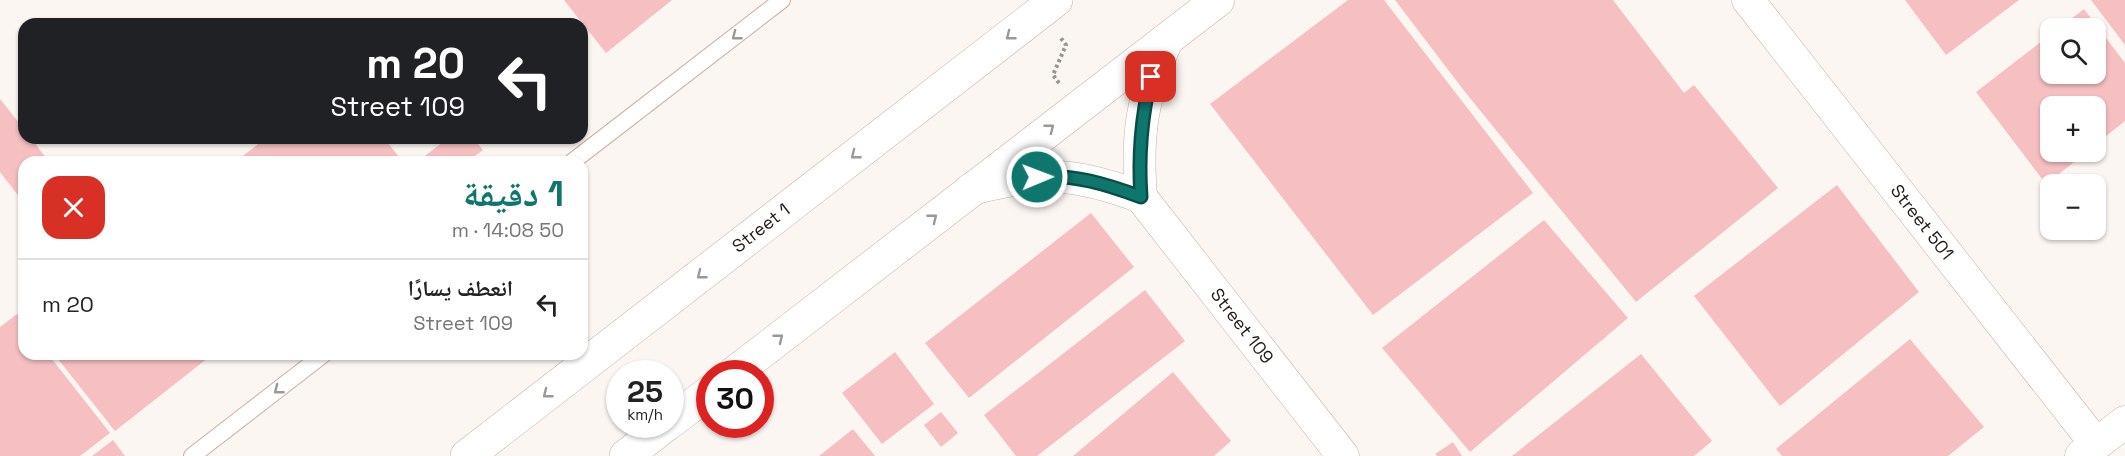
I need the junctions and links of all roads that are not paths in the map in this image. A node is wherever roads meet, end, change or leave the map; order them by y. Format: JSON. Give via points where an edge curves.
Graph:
{"nodes":[{"id":1,"x":782,"y":0,"type":"edge"},
{"id":2,"x":1218,"y":0,"type":"edge"},
{"id":3,"x":1748,"y":0,"type":"edge"},
{"id":4,"x":1048,"y":6,"type":"edge"},
{"id":5,"x":1167,"y":40,"type":"junction"},
{"id":6,"x":580,"y":156,"type":"edge"},
{"id":7,"x":970,"y":190,"type":"junction"},
{"id":8,"x":1141,"y":197,"type":"junction"},
{"id":9,"x":316,"y":360,"type":"edge"},
{"id":10,"x":751,"y":360,"type":"edge"},
{"id":11,"x":696,"y":403,"type":"edge"},
{"id":12,"x":684,"y":412,"type":"edge"},
{"id":13,"x":2125,"y":422,"type":"edge"},
{"id":14,"x":649,"y":438,"type":"edge"},
{"id":15,"x":2089,"y":450,"type":"edge"},
{"id":16,"x":192,"y":456,"type":"edge"},
{"id":17,"x":467,"y":456,"type":"edge"},
{"id":18,"x":626,"y":456,"type":"edge"},
{"id":19,"x":1343,"y":456,"type":"edge"}],
"edges":[{"from":1,"to":6,"type":"lane","one_way":true},
{"from":2,"to":5,"type":"street"},
{"from":3,"to":15,"type":"street","name":"Street 501"},
{"from":4,"to":17,"type":"street","name":"Street 1","one_way":true},
{"from":7,"to":5,"type":"street","one_way":true},
{"from":5,"to":8,"type":"street","via":[[1151,77],[1141,116]]},
{"from":7,"to":8,"type":"street","via":[[1016,179],[1058,175],[1101,182]]},
{"from":10,"to":7,"type":"street","one_way":true},
{"from":8,"to":19,"type":"street","name":"Street 109"},
{"from":9,"to":16,"type":"lane","one_way":true},
{"from":11,"to":12,"type":"street"},
{"from":13,"to":15,"type":"street"},
{"from":14,"to":18,"type":"street"}]}
